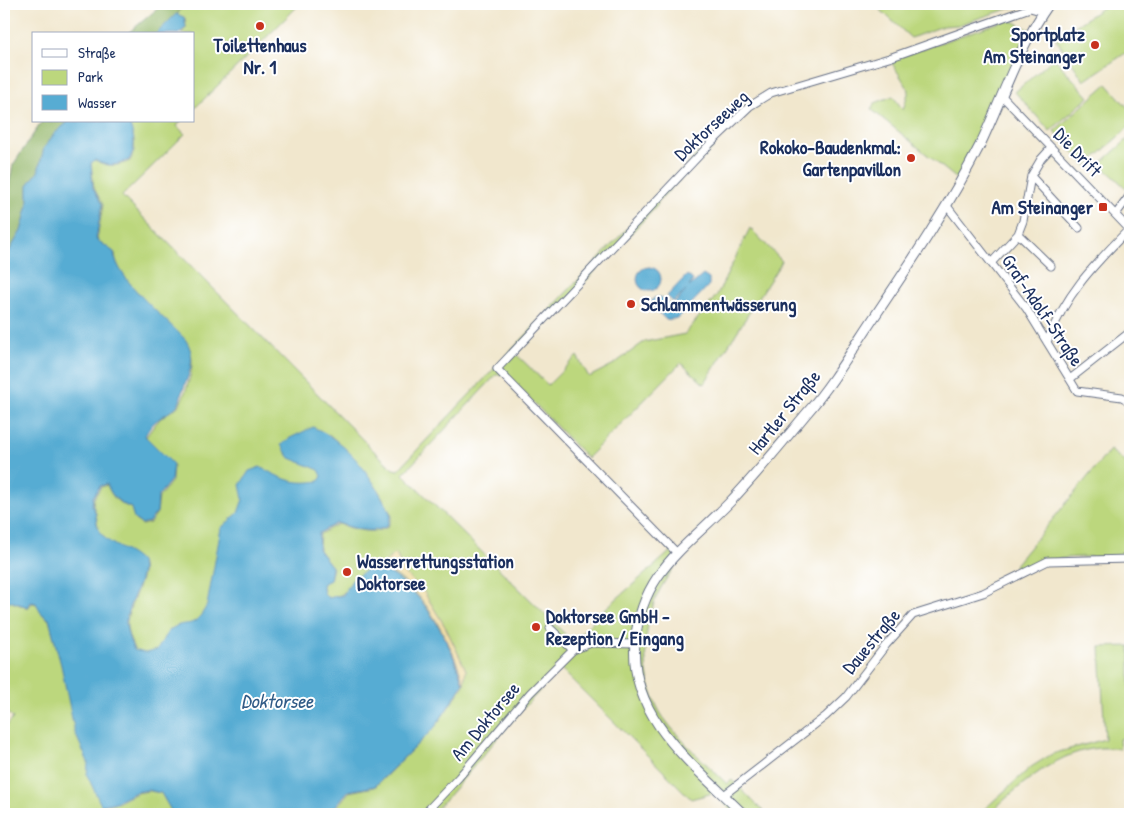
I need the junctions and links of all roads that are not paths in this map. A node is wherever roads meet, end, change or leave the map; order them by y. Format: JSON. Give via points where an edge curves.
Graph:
{"nodes":[{"id":1,"x":1049,"y":4,"type":"edge"},
{"id":2,"x":1044,"y":12,"type":"junction"},
{"id":3,"x":1002,"y":96,"type":"junction"},
{"id":4,"x":1051,"y":148,"type":"junction"},
{"id":5,"x":1031,"y":176,"type":"junction"},
{"id":6,"x":1130,"y":195,"type":"edge"},
{"id":7,"x":947,"y":206,"type":"junction"},
{"id":8,"x":1116,"y":214,"type":"junction"},
{"id":9,"x":1079,"y":228,"type":"dead end"},
{"id":10,"x":1130,"y":229,"type":"edge"},
{"id":11,"x":1018,"y":234,"type":"junction"},
{"id":12,"x":992,"y":262,"type":"junction"},
{"id":13,"x":1051,"y":266,"type":"dead end"},
{"id":14,"x":1130,"y":332,"type":"edge"},
{"id":15,"x":1048,"y":342,"type":"junction"},
{"id":16,"x":1070,"y":379,"type":"junction"},
{"id":17,"x":1130,"y":402,"type":"edge"},
{"id":18,"x":677,"y":553,"type":"junction"},
{"id":19,"x":1130,"y":558,"type":"edge"},
{"id":20,"x":550,"y":628,"type":"dead end"},
{"id":21,"x":635,"y":644,"type":"junction"},
{"id":22,"x":573,"y":650,"type":"junction"},
{"id":23,"x":724,"y":796,"type":"junction"},
{"id":24,"x":424,"y":814,"type":"edge"},
{"id":25,"x":743,"y":814,"type":"edge"}],
"edges":[{"from":1,"to":2,"type":"main road","name":"Hartler Straße"},
{"from":2,"to":3,"type":"main road","name":"Hartler Straße"},
{"from":2,"to":18,"type":"street","name":"Doktorseeweg","via":[[1030,8],[889,58],[771,93],[750,106],[497,369]]},
{"from":3,"to":4,"type":"street","name":"Die Drift"},
{"from":3,"to":7,"type":"main road","name":"Hartler Straße"},
{"from":4,"to":5,"type":"street"},
{"from":4,"to":8,"type":"street","name":"Die Drift"},
{"from":5,"to":9,"type":"street"},
{"from":5,"to":11,"type":"street"},
{"from":6,"to":8,"type":"street"},
{"from":7,"to":12,"type":"street","name":"Graf-Adolf-Straße"},
{"from":7,"to":18,"type":"main road","name":"Hartler Straße","via":[[817,401],[731,501]]},
{"from":8,"to":10,"type":"street","name":"Die Drift"},
{"from":10,"to":15,"type":"street","via":[[1083,279],[1058,314]]},
{"from":11,"to":12,"type":"street"},
{"from":11,"to":13,"type":"street"},
{"from":12,"to":15,"type":"street","name":"Graf-Adolf-Straße"},
{"from":14,"to":16,"type":"street"},
{"from":15,"to":16,"type":"street","name":"Graf-Adolf-Straße"},
{"from":16,"to":17,"type":"street","name":"Graf-Adolf-Straße","via":[[1077,391],[1122,397]]},
{"from":18,"to":21,"type":"main road","name":"Hartler Straße","via":[[657,576],[644,600]]},
{"from":19,"to":23,"type":"street","name":"Dauestraße","via":[[1048,561],[983,593],[913,615],[846,697]]},
{"from":20,"to":22,"type":"street"},
{"from":21,"to":22,"type":"street","name":"Am Doktorsee","via":[[591,643]]},
{"from":21,"to":23,"type":"main road","name":"Hartler Straße","via":[[639,683],[655,722],[678,751]]},
{"from":22,"to":24,"type":"street","name":"Am Doktorsee","via":[[530,693]]},
{"from":23,"to":25,"type":"main road","name":"Hartler Straße"}]}
